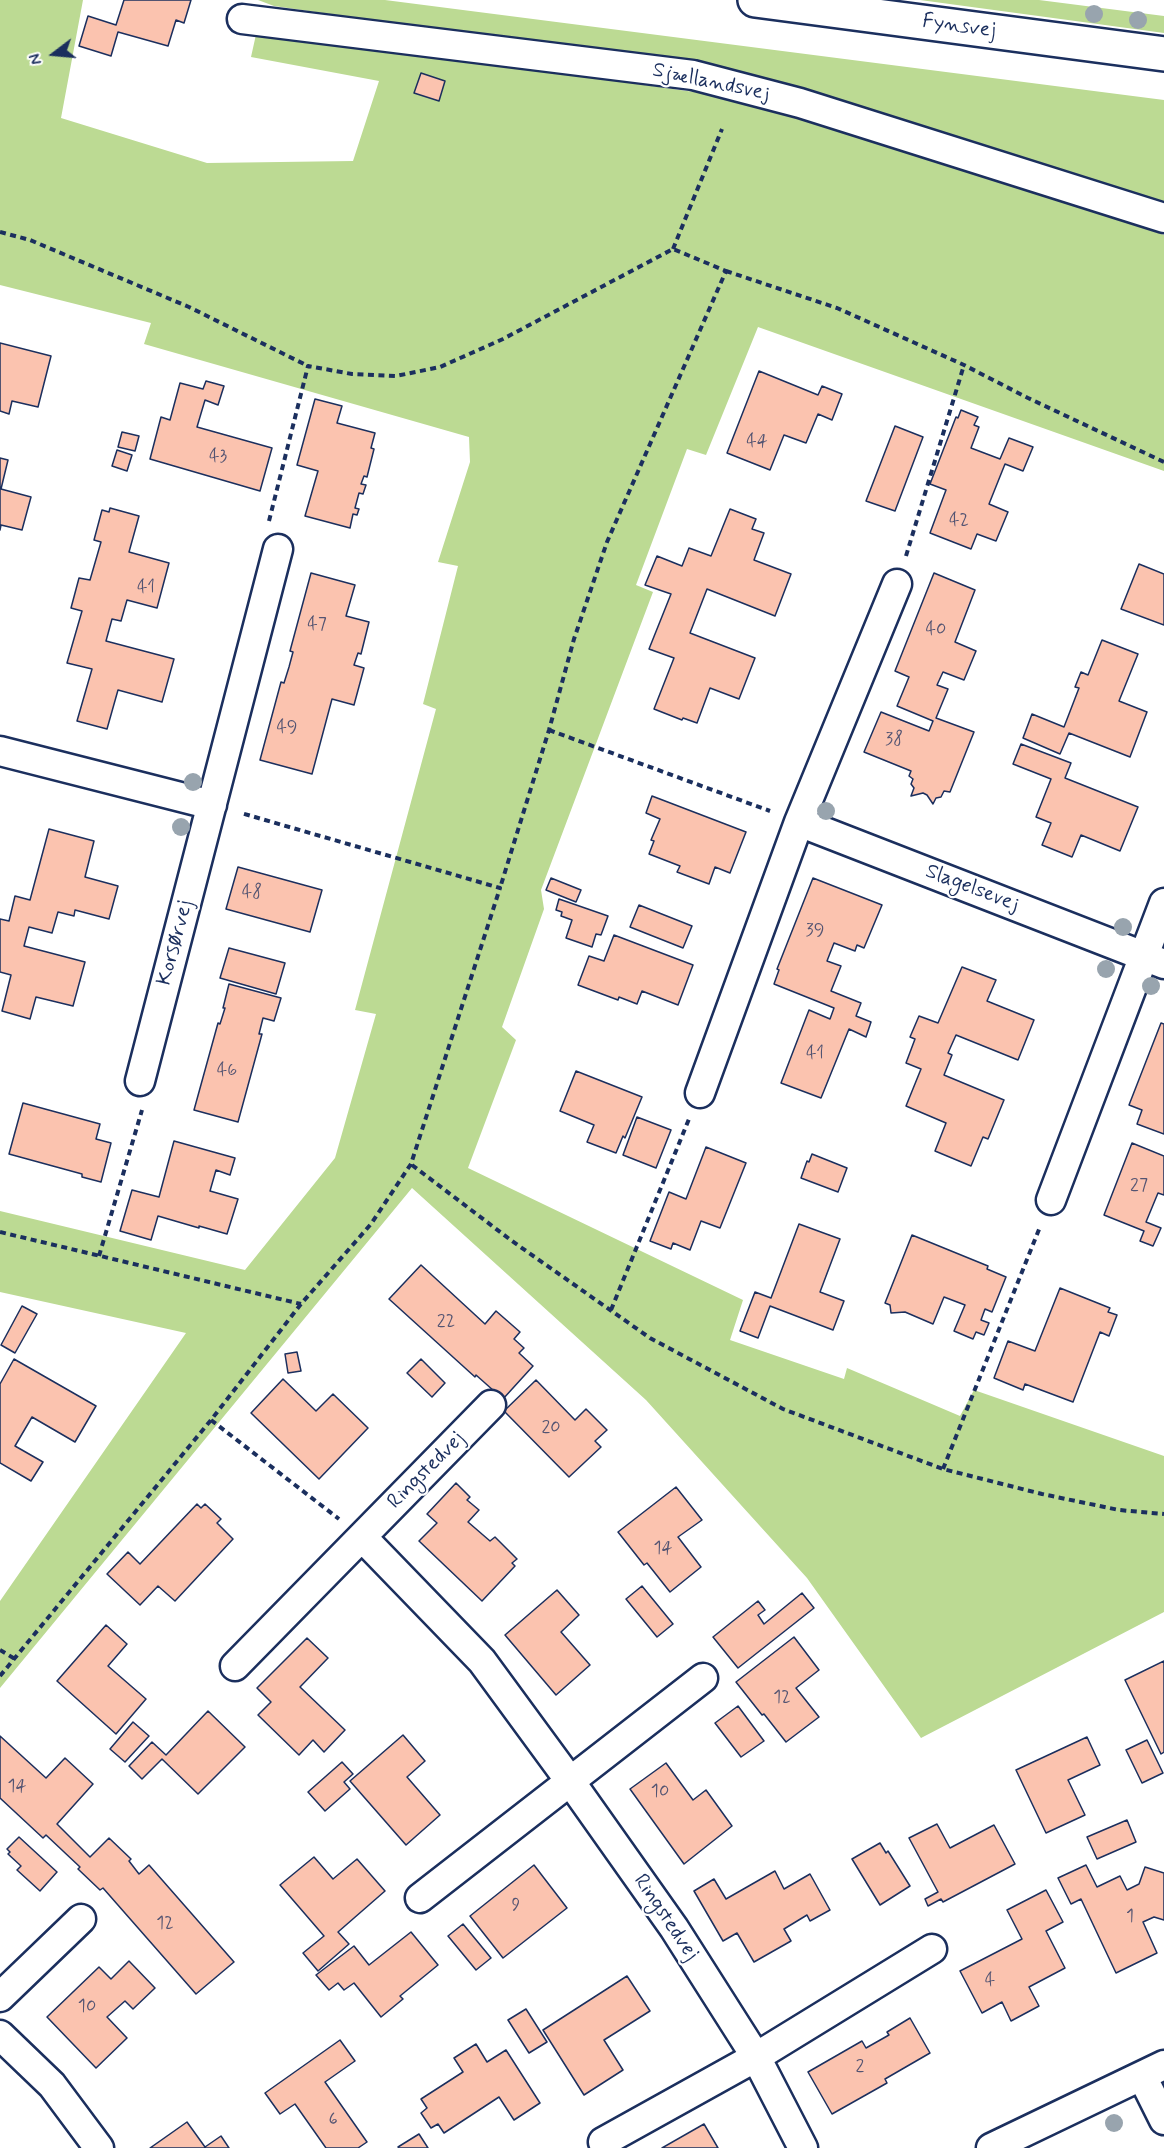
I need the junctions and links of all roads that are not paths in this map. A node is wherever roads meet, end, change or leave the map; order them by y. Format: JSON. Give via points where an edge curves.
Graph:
{"nodes":[{"id":1,"x":755,"y":0,"type":"edge"},
{"id":2,"x":242,"y":19,"type":"dead end"},
{"id":3,"x":1164,"y":54,"type":"edge"},
{"id":4,"x":1164,"y":218,"type":"edge"},
{"id":5,"x":278,"y":549,"type":"road end"},
{"id":6,"x":897,"y":584,"type":"road end"},
{"id":7,"x":0,"y":752,"type":"edge"},
{"id":8,"x":212,"y":805,"type":"junction"},
{"id":9,"x":799,"y":822,"type":"junction"},
{"id":10,"x":1164,"y":903,"type":"edge"},
{"id":11,"x":1154,"y":961,"type":"edge"},
{"id":12,"x":140,"y":1081,"type":"road end"},
{"id":13,"x":700,"y":1093,"type":"road end"},
{"id":14,"x":1051,"y":1200,"type":"road end"},
{"id":15,"x":491,"y":1405,"type":"dead end"},
{"id":16,"x":362,"y":1537,"type":"junction"},
{"id":17,"x":235,"y":1665,"type":"dead end"},
{"id":18,"x":703,"y":1678,"type":"dead end"},
{"id":19,"x":570,"y":1781,"type":"junction"},
{"id":20,"x":420,"y":1898,"type":"dead end"},
{"id":21,"x":81,"y":1919,"type":"dead end"},
{"id":22,"x":932,"y":1949,"type":"dead end"},
{"id":23,"x":0,"y":1997,"type":"edge"},
{"id":24,"x":0,"y":2035,"type":"edge"},
{"id":25,"x":756,"y":2057,"type":"junction"},
{"id":26,"x":1153,"y":2071,"type":"edge"},
{"id":27,"x":1164,"y":2120,"type":"edge"},
{"id":28,"x":603,"y":2142,"type":"dead end"},
{"id":29,"x":99,"y":2148,"type":"edge"},
{"id":30,"x":803,"y":2148,"type":"edge"},
{"id":31,"x":992,"y":2148,"type":"edge"}],
"edges":[{"from":1,"to":3,"type":"main road","name":"Fynsvej"},
{"from":2,"to":4,"type":"street","name":"Sjællandsvej","via":[[693,75],[800,103]]},
{"from":5,"to":8,"type":"street","name":"Korsørvej"},
{"from":6,"to":9,"type":"street"},
{"from":7,"to":8,"type":"street"},
{"from":8,"to":12,"type":"street","name":"Korsørvej"},
{"from":9,"to":11,"type":"street","name":"Slagelsevej"},
{"from":9,"to":13,"type":"street"},
{"from":10,"to":11,"type":"street"},
{"from":11,"to":14,"type":"street"},
{"from":15,"to":16,"type":"street","name":"Ringstedvej"},
{"from":16,"to":17,"type":"street","name":"Ringstedvej"},
{"from":16,"to":19,"type":"street","name":"Ringstedvej","via":[[482,1661]]},
{"from":18,"to":19,"type":"street"},
{"from":19,"to":20,"type":"street"},
{"from":19,"to":25,"type":"street","name":"Ringstedvej","via":[[674,1928]]},
{"from":21,"to":23,"type":"street"},
{"from":22,"to":25,"type":"street"},
{"from":24,"to":29,"type":"street","via":[[52,2085]]},
{"from":25,"to":28,"type":"street"},
{"from":25,"to":30,"type":"street","name":"Ringstedvej"},
{"from":26,"to":27,"type":"street"},
{"from":26,"to":31,"type":"street"}]}
